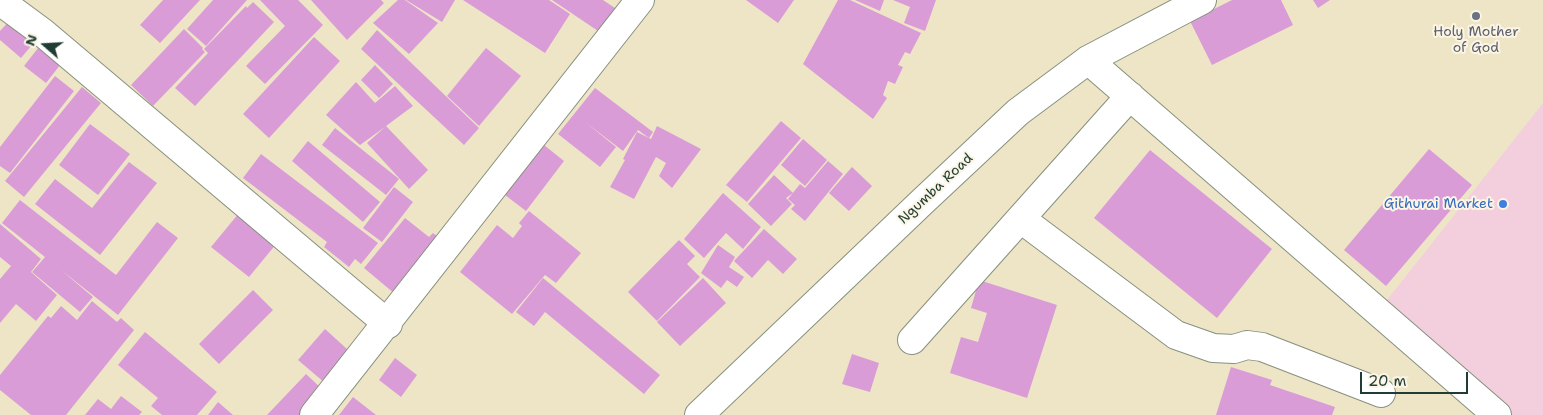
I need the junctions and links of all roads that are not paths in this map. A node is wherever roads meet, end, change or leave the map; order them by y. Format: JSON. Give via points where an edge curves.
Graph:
{"nodes":[{"id":1,"x":640,"y":0,"type":"edge"},
{"id":2,"x":1202,"y":0,"type":"edge"},
{"id":3,"x":0,"y":1,"type":"edge"},
{"id":4,"x":1088,"y":60,"type":"junction"},
{"id":5,"x":1130,"y":96,"type":"junction"},
{"id":6,"x":1021,"y":218,"type":"junction"},
{"id":7,"x":388,"y":324,"type":"junction"},
{"id":8,"x":912,"y":340,"type":"dead end"},
{"id":9,"x":1381,"y":393,"type":"dead end"},
{"id":10,"x":314,"y":415,"type":"edge"},
{"id":11,"x":699,"y":415,"type":"edge"},
{"id":12,"x":1497,"y":415,"type":"edge"}],
"edges":[{"from":1,"to":7,"type":"street"},
{"from":2,"to":4,"type":"street","name":"Ngumba Road"},
{"from":3,"to":7,"type":"street","via":[[42,32]]},
{"from":4,"to":5,"type":"street"},
{"from":4,"to":11,"type":"street","name":"Ngumba Road","via":[[1018,112]]},
{"from":5,"to":6,"type":"street"},
{"from":5,"to":12,"type":"street"},
{"from":6,"to":8,"type":"street"},
{"from":6,"to":9,"type":"street","via":[[1176,335],[1212,348],[1262,347]]},
{"from":7,"to":10,"type":"street"}]}
